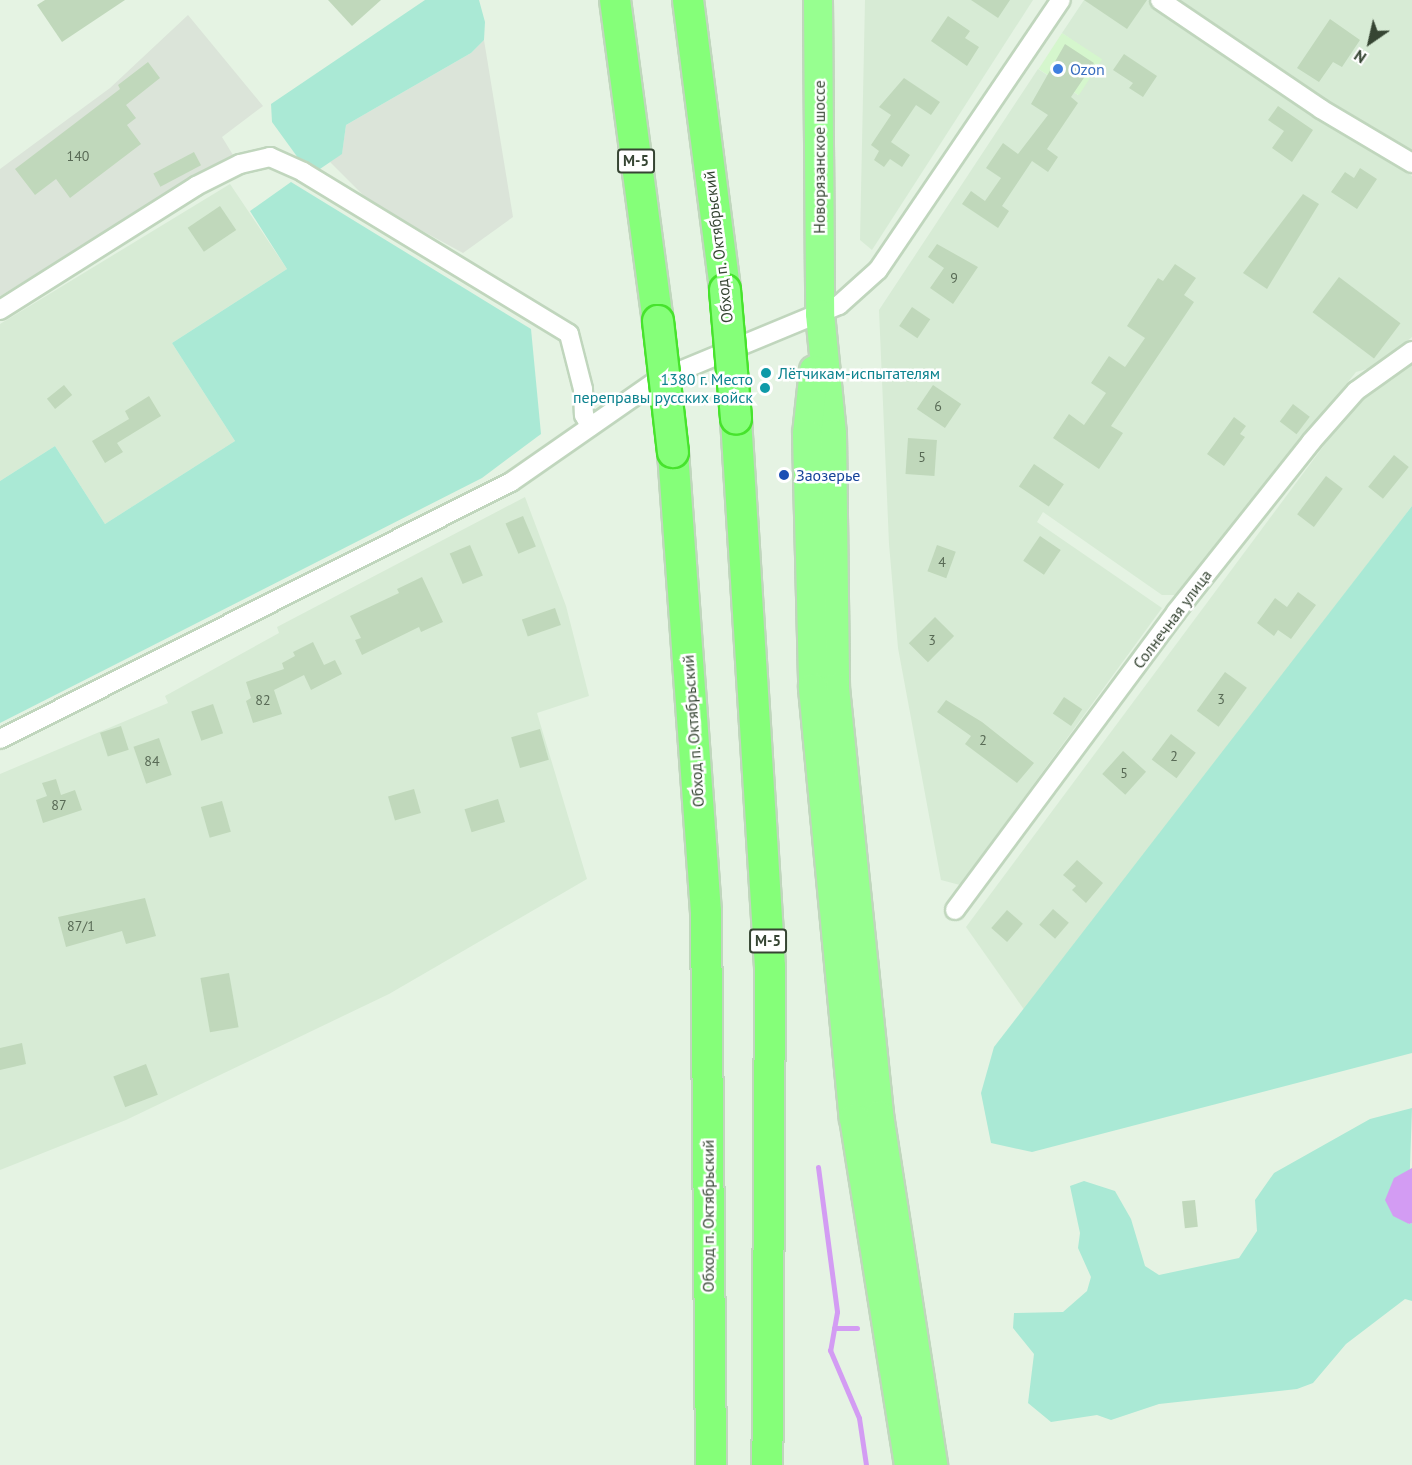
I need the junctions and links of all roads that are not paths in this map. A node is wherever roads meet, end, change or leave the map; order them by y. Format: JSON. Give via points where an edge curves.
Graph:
{"nodes":[{"id":1,"x":615,"y":0,"type":"edge"},
{"id":2,"x":688,"y":0,"type":"edge"},
{"id":3,"x":818,"y":0,"type":"edge"},
{"id":4,"x":1061,"y":0,"type":"edge"},
{"id":5,"x":1160,"y":0,"type":"edge"},
{"id":6,"x":1412,"y":163,"type":"edge"},
{"id":7,"x":0,"y":310,"type":"edge"},
{"id":8,"x":820,"y":314,"type":"junction"},
{"id":9,"x":1412,"y":351,"type":"edge"},
{"id":10,"x":590,"y":426,"type":"junction"},
{"id":11,"x":0,"y":739,"type":"edge"},
{"id":12,"x":955,"y":910,"type":"dead end"},
{"id":13,"x":711,"y":1465,"type":"edge"},
{"id":14,"x":767,"y":1465,"type":"edge"},
{"id":15,"x":909,"y":1465,"type":"edge"},
{"id":16,"x":933,"y":1465,"type":"edge"}],
"edges":[{"from":1,"to":13,"type":"highway","name":"Обход п. Октябрьский","number":"М-5","bridge":true,"via":[[673,452],[706,912]]},
{"from":2,"to":14,"type":"highway","name":"Обход п. Октябрьский","number":"М-5","bridge":true,"via":[[725,290],[736,418],[770,967]]},
{"from":3,"to":8,"type":"main road","name":"Новорязанское шоссе"},
{"from":4,"to":8,"type":"street","via":[[878,270],[855,294]]},
{"from":5,"to":6,"type":"street","via":[[1321,110]]},
{"from":7,"to":10,"type":"street","via":[[196,186],[240,164],[270,157],[303,172],[569,334],[583,389],[584,415]]},
{"from":8,"to":10,"type":"street","via":[[658,380]]},
{"from":8,"to":15,"type":"main road","via":[[807,434],[813,688],[854,1118]]},
{"from":8,"to":16,"type":"main road","via":[[832,434],[835,688],[879,1115]]},
{"from":9,"to":12,"type":"street","name":"Солнечная улица","via":[[1356,391],[1311,442],[1176,612]]},
{"from":10,"to":11,"type":"street","via":[[511,482]]}]}
